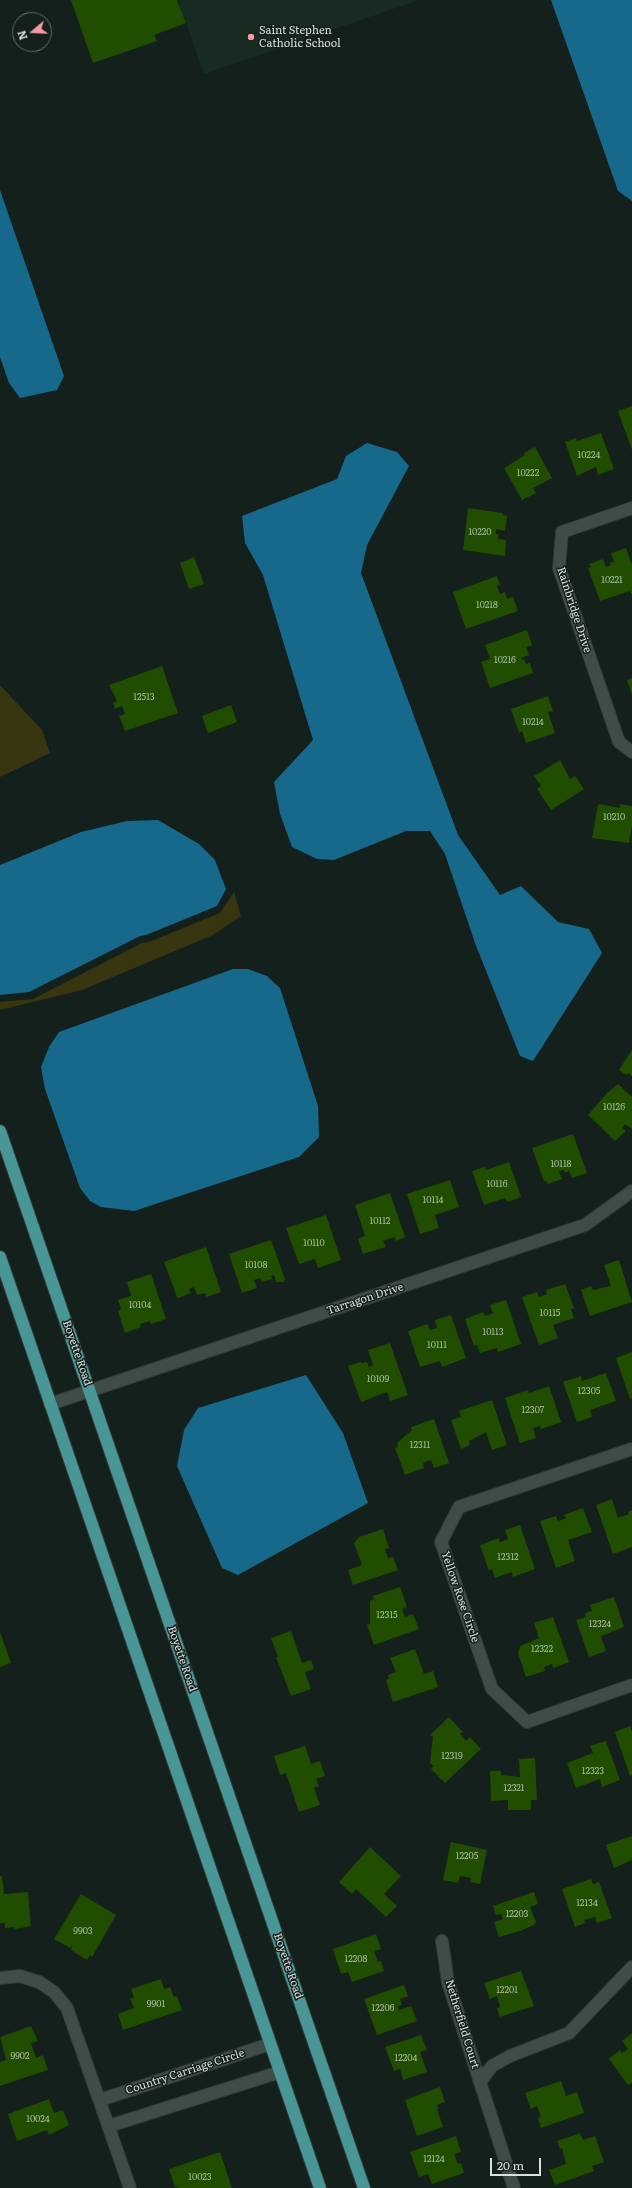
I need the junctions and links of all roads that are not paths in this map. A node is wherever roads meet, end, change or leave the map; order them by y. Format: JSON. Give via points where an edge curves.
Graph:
{"nodes":[{"id":1,"x":632,"y":508,"type":"edge"},
{"id":2,"x":632,"y":752,"type":"edge"},
{"id":3,"x":0,"y":1131,"type":"edge"},
{"id":4,"x":632,"y":1191,"type":"edge"},
{"id":5,"x":0,"y":1257,"type":"edge"},
{"id":6,"x":90,"y":1391,"type":"junction"},
{"id":7,"x":50,"y":1404,"type":"junction"},
{"id":8,"x":632,"y":1449,"type":"edge"},
{"id":9,"x":632,"y":1685,"type":"edge"},
{"id":10,"x":442,"y":1941,"type":"dead end"},
{"id":11,"x":632,"y":1967,"type":"edge"},
{"id":12,"x":0,"y":1978,"type":"edge"},
{"id":13,"x":270,"y":2044,"type":"junction"},
{"id":14,"x":280,"y":2072,"type":"junction"},
{"id":15,"x":480,"y":2082,"type":"junction"},
{"id":16,"x":100,"y":2100,"type":"junction"},
{"id":17,"x":109,"y":2126,"type":"junction"},
{"id":18,"x":130,"y":2188,"type":"edge"},
{"id":19,"x":320,"y":2188,"type":"edge"},
{"id":20,"x":364,"y":2188,"type":"edge"},
{"id":21,"x":514,"y":2188,"type":"edge"}],
"edges":[{"from":1,"to":2,"type":"street","name":"Rainbridge Drive","via":[[562,532],[558,568],[619,742]]},
{"from":3,"to":6,"type":"main road","name":"Boyette Road"},
{"from":4,"to":6,"type":"street","name":"Tarragon Drive","via":[[585,1225]]},
{"from":5,"to":7,"type":"main road"},
{"from":6,"to":7,"type":"street","name":"Tarragon Drive"},
{"from":6,"to":20,"type":"main road","name":"Boyette Road"},
{"from":7,"to":13,"type":"main road"},
{"from":8,"to":9,"type":"street","name":"Yellow Rose Circle","via":[[458,1508],[441,1542],[492,1689],[527,1722]]},
{"from":10,"to":15,"type":"street","name":"Netherfield Court","via":[[448,1982]]},
{"from":11,"to":15,"type":"street","via":[[569,2033],[510,2056],[492,2066]]},
{"from":12,"to":16,"type":"street","via":[[20,1976],[39,1982],[54,1992],[68,2008]]},
{"from":13,"to":14,"type":"main road"},
{"from":13,"to":16,"type":"street","name":"Country Carriage Circle"},
{"from":14,"to":17,"type":"street"},
{"from":14,"to":19,"type":"main road"},
{"from":15,"to":21,"type":"street","name":"Netherfield Court"},
{"from":16,"to":17,"type":"street"},
{"from":17,"to":18,"type":"street"}]}
